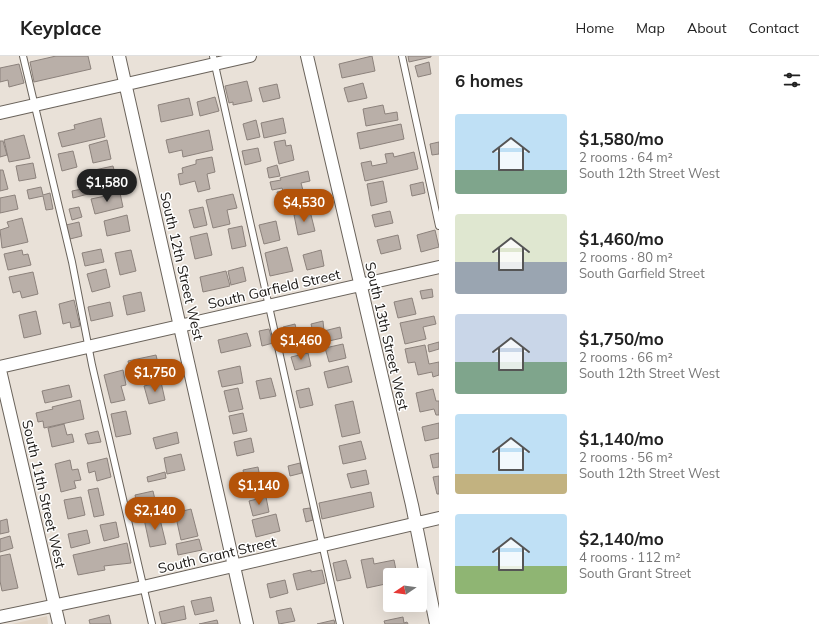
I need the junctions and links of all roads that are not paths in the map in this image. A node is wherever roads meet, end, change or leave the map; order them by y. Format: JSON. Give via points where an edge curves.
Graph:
{"nodes":[{"id":1,"x":23,"y":56,"type":"edge"},
{"id":2,"x":119,"y":56,"type":"edge"},
{"id":3,"x":250,"y":56,"type":"edge"},
{"id":4,"x":306,"y":56,"type":"edge"},
{"id":5,"x":402,"y":56,"type":"edge"},
{"id":6,"x":214,"y":60,"type":"edge"},
{"id":7,"x":126,"y":83,"type":"junction"},
{"id":8,"x":34,"y":104,"type":"junction"},
{"id":9,"x":0,"y":113,"type":"edge"},
{"id":10,"x":439,"y":226,"type":"edge"},
{"id":11,"x":439,"y":267,"type":"edge"},
{"id":12,"x":359,"y":284,"type":"junction"},
{"id":13,"x":269,"y":305,"type":"junction"},
{"id":14,"x":180,"y":327,"type":"junction"},
{"id":15,"x":90,"y":347,"type":"junction"},
{"id":16,"x":0,"y":369,"type":"edge"},
{"id":17,"x":439,"y":518,"type":"edge"},
{"id":18,"x":415,"y":523,"type":"junction"},
{"id":19,"x":322,"y":546,"type":"junction"},
{"id":20,"x":233,"y":566,"type":"junction"},
{"id":21,"x":143,"y":588,"type":"junction"},
{"id":22,"x":55,"y":606,"type":"junction"},
{"id":23,"x":0,"y":617,"type":"edge"},
{"id":24,"x":59,"y":624,"type":"edge"},
{"id":25,"x":152,"y":624,"type":"edge"},
{"id":26,"x":247,"y":624,"type":"edge"},
{"id":27,"x":340,"y":624,"type":"edge"},
{"id":28,"x":436,"y":624,"type":"edge"}],
"edges":[{"from":1,"to":8,"type":"lane"},
{"from":2,"to":7,"type":"street","name":"South 12th Street West"},
{"from":3,"to":6,"type":"street"},
{"from":4,"to":12,"type":"street","name":"South 13th Street West"},
{"from":5,"to":10,"type":"lane"},
{"from":6,"to":7,"type":"street"},
{"from":6,"to":13,"type":"lane"},
{"from":7,"to":8,"type":"street"},
{"from":7,"to":14,"type":"street","name":"South 12th Street West"},
{"from":8,"to":9,"type":"street"},
{"from":8,"to":15,"type":"lane"},
{"from":11,"to":12,"type":"street","name":"South Garfield Street"},
{"from":12,"to":13,"type":"street","name":"South Garfield Street"},
{"from":12,"to":18,"type":"street","name":"South 13th Street West"},
{"from":13,"to":14,"type":"street","name":"South Garfield Street"},
{"from":13,"to":19,"type":"lane"},
{"from":14,"to":15,"type":"street","name":"South Garfield Street"},
{"from":14,"to":20,"type":"street","name":"South 12th Street West"},
{"from":15,"to":16,"type":"street","name":"South Garfield Street"},
{"from":15,"to":21,"type":"lane"},
{"from":16,"to":22,"type":"street","name":"South 11th Street West"},
{"from":17,"to":18,"type":"street","name":"South Grant Street"},
{"from":18,"to":19,"type":"street","name":"South Grant Street"},
{"from":18,"to":28,"type":"street","name":"South 13th Street West"},
{"from":19,"to":20,"type":"street","name":"South Grant Street"},
{"from":19,"to":27,"type":"lane"},
{"from":20,"to":21,"type":"street","name":"South Grant Street"},
{"from":20,"to":26,"type":"street","name":"South 12th Street West"},
{"from":21,"to":22,"type":"street","name":"South Grant Street"},
{"from":21,"to":25,"type":"lane"},
{"from":22,"to":23,"type":"street","name":"South Grant Street"},
{"from":22,"to":24,"type":"street","name":"South 11th Street West"}]}
